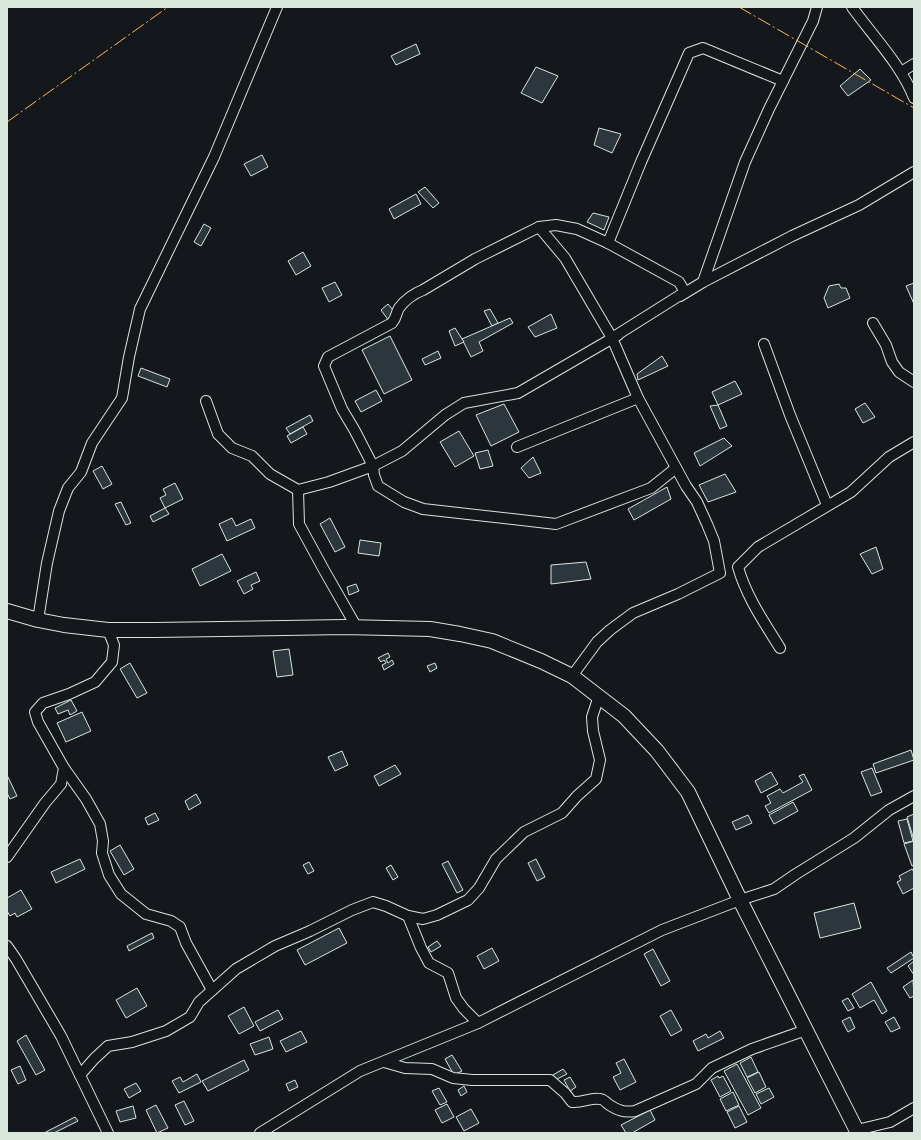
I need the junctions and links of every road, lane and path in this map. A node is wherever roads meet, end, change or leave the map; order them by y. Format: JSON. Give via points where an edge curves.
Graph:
{"nodes":[{"id":1,"x":277,"y":7,"type":"edge"},
{"id":2,"x":816,"y":7,"type":"edge"},
{"id":3,"x":852,"y":7,"type":"edge"},
{"id":4,"x":914,"y":64,"type":"edge"},
{"id":5,"x":901,"y":72,"type":"junction"},
{"id":6,"x":783,"y":81,"type":"junction"},
{"id":7,"x":914,"y":98,"type":"edge"},
{"id":8,"x":914,"y":172,"type":"edge"},
{"id":9,"x":539,"y":227,"type":"junction"},
{"id":10,"x":608,"y":243,"type":"junction"},
{"id":11,"x":703,"y":282,"type":"junction"},
{"id":12,"x":874,"y":323,"type":"dead end"},
{"id":13,"x":612,"y":338,"type":"junction"},
{"id":14,"x":764,"y":344,"type":"dead end"},
{"id":15,"x":914,"y":382,"type":"edge"},
{"id":16,"x":638,"y":398,"type":"junction"},
{"id":17,"x":206,"y":401,"type":"dead end"},
{"id":18,"x":914,"y":442,"type":"edge"},
{"id":19,"x":517,"y":447,"type":"dead end"},
{"id":20,"x":373,"y":466,"type":"junction"},
{"id":21,"x":676,"y":468,"type":"junction"},
{"id":22,"x":298,"y":490,"type":"junction"},
{"id":23,"x":827,"y":505,"type":"junction"},
{"id":24,"x":738,"y":567,"type":"junction"},
{"id":25,"x":720,"y":573,"type":"junction"},
{"id":26,"x":7,"y":611,"type":"edge"},
{"id":27,"x":38,"y":620,"type":"junction"},
{"id":28,"x":357,"y":628,"type":"junction"},
{"id":29,"x":108,"y":630,"type":"junction"},
{"id":30,"x":780,"y":648,"type":"dead end"},
{"id":31,"x":572,"y":676,"type":"junction"},
{"id":32,"x":598,"y":696,"type":"junction"},
{"id":33,"x":64,"y":768,"type":"junction"},
{"id":34,"x":914,"y":796,"type":"edge"},
{"id":35,"x":7,"y":857,"type":"edge"},
{"id":36,"x":740,"y":900,"type":"junction"},
{"id":37,"x":408,"y":916,"type":"junction"},
{"id":38,"x":7,"y":946,"type":"edge"},
{"id":39,"x":212,"y":990,"type":"junction"},
{"id":40,"x":478,"y":1023,"type":"junction"},
{"id":41,"x":806,"y":1030,"type":"junction"},
{"id":42,"x":384,"y":1062,"type":"junction"},
{"id":43,"x":80,"y":1075,"type":"junction"},
{"id":44,"x":914,"y":1108,"type":"edge"},
{"id":45,"x":857,"y":1131,"type":"edge"},
{"id":46,"x":108,"y":1133,"type":"edge"},
{"id":47,"x":260,"y":1133,"type":"edge"}],
"edges":[{"from":1,"to":27,"type":"street","via":[[214,157],[140,309],[122,398],[92,443],[81,472],[68,488],[59,511]]},
{"from":2,"to":6,"type":"street","via":[[813,20]]},
{"from":3,"to":5,"type":"street"},
{"from":4,"to":5,"type":"street"},
{"from":5,"to":7,"type":"street"},
{"from":6,"to":10,"type":"street","via":[[702,48],[689,53]]},
{"from":6,"to":11,"type":"street","via":[[745,162]]},
{"from":8,"to":11,"type":"street","via":[[859,205]]},
{"from":9,"to":10,"type":"street","via":[[556,224],[577,229]]},
{"from":9,"to":13,"type":"street","via":[[565,258]]},
{"from":9,"to":20,"type":"street","via":[[415,293],[399,308],[392,323],[328,357],[324,366],[329,381]]},
{"from":10,"to":13,"type":"street","via":[[679,282],[685,292]]},
{"from":11,"to":13,"type":"street"},
{"from":12,"to":15,"type":"street","via":[[892,362],[899,372]]},
{"from":13,"to":16,"type":"street"},
{"from":13,"to":20,"type":"street","via":[[518,393],[464,404],[445,415],[402,452]]},
{"from":14,"to":23,"type":"street"},
{"from":16,"to":19,"type":"street"},
{"from":16,"to":21,"type":"street"},
{"from":17,"to":22,"type":"street","via":[[218,434],[232,448],[252,456],[270,474]]},
{"from":18,"to":23,"type":"street","via":[[889,457],[851,492]]},
{"from":20,"to":21,"type":"street","via":[[378,486],[404,502],[423,509],[556,524],[651,488]]},
{"from":20,"to":22,"type":"street"},
{"from":21,"to":25,"type":"street","via":[[707,524],[714,541]]},
{"from":22,"to":28,"type":"street","via":[[299,524]]},
{"from":23,"to":24,"type":"street","via":[[758,547]]},
{"from":24,"to":25,"type":"street"},
{"from":24,"to":30,"type":"street","via":[[751,600]]},
{"from":25,"to":31,"type":"street","via":[[633,613],[597,642]]},
{"from":26,"to":27,"type":"main road"},
{"from":27,"to":29,"type":"main road"},
{"from":28,"to":29,"type":"main road"},
{"from":28,"to":31,"type":"main road","via":[[430,630],[492,641]]},
{"from":29,"to":33,"type":"street","via":[[114,645],[112,662],[95,682],[43,702],[35,712]]},
{"from":31,"to":32,"type":"main road"},
{"from":32,"to":36,"type":"main road","via":[[624,716],[657,751],[688,792]]},
{"from":32,"to":37,"type":"street","via":[[592,717],[600,760],[596,779],[562,813],[524,832],[496,859],[479,888],[468,900],[423,919]]},
{"from":33,"to":35,"type":"street","via":[[61,784]]},
{"from":33,"to":39,"type":"street","via":[[100,824],[104,841],[102,853],[109,875],[121,894],[146,914],[171,920],[180,927]]},
{"from":34,"to":36,"type":"street","via":[[889,810],[854,838],[774,890]]},
{"from":36,"to":40,"type":"street","via":[[662,930]]},
{"from":36,"to":41,"type":"main road"},
{"from":37,"to":39,"type":"street","via":[[373,902],[275,946],[236,969]]},
{"from":37,"to":40,"type":"street","via":[[429,963],[448,973],[456,998]]},
{"from":38,"to":43,"type":"street","via":[[61,1036]]},
{"from":39,"to":43,"type":"street","via":[[199,1002],[190,1017],[166,1031],[132,1042],[108,1046]]},
{"from":40,"to":42,"type":"street"},
{"from":41,"to":42,"type":"street","via":[[752,1048],[712,1068],[696,1084],[626,1113],[601,1099],[572,1102],[550,1080],[453,1078],[432,1068],[405,1068]]},
{"from":41,"to":45,"type":"main road"},
{"from":42,"to":47,"type":"street","via":[[360,1071]]},
{"from":43,"to":46,"type":"street"},
{"from":44,"to":45,"type":"street","via":[[890,1122]]}]}
